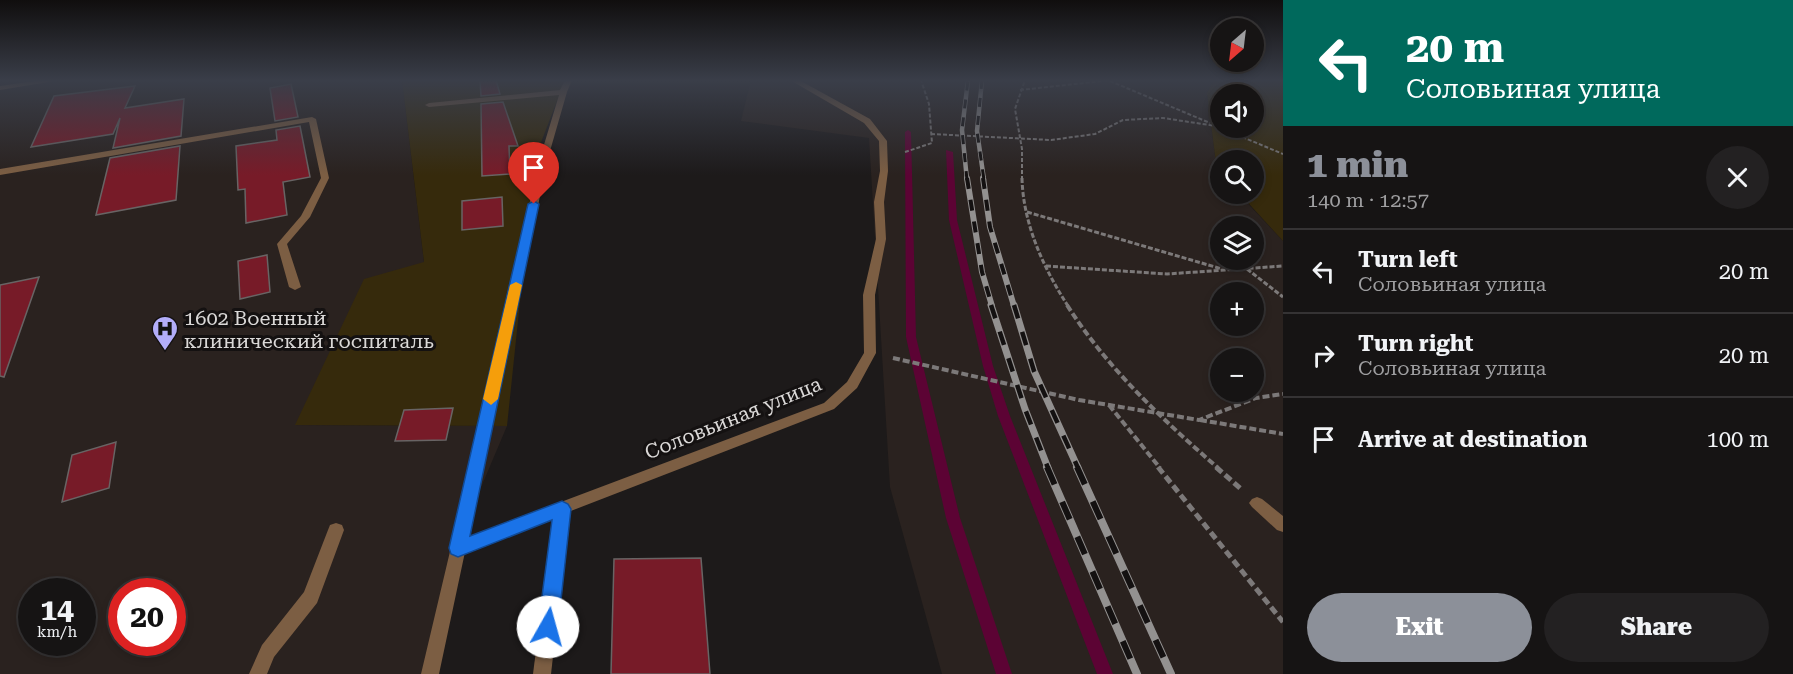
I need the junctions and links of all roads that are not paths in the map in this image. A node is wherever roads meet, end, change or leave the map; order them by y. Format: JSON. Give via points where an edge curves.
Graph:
{"nodes":[{"id":1,"x":557,"y":111,"type":"edge"},
{"id":2,"x":850,"y":111,"type":"edge"},
{"id":3,"x":0,"y":172,"type":"edge"},
{"id":4,"x":295,"y":287,"type":"dead end"},
{"id":5,"x":1257,"y":503,"type":"road end"},
{"id":6,"x":562,"y":509,"type":"junction"},
{"id":7,"x":1283,"y":525,"type":"edge"},
{"id":8,"x":336,"y":530,"type":"dead end"},
{"id":9,"x":458,"y":548,"type":"junction"},
{"id":10,"x":258,"y":674,"type":"edge"},
{"id":11,"x":430,"y":674,"type":"edge"},
{"id":12,"x":542,"y":674,"type":"edge"}],
"edges":[{"from":1,"to":9,"type":"street"},
{"from":2,"to":6,"type":"street","name":"Соловьиная улица","via":[[867,121],[883,141],[885,158],[879,202],[881,239],[869,295],[870,353],[852,385],[829,406]]},
{"from":3,"to":4,"type":"street","via":[[312,119],[325,178],[305,217],[282,244]]},
{"from":5,"to":7,"type":"street"},
{"from":6,"to":9,"type":"street","name":"Соловьиная улица"},
{"from":6,"to":12,"type":"street"},
{"from":8,"to":10,"type":"street","via":[[311,597],[268,651]]},
{"from":9,"to":11,"type":"street"}]}
